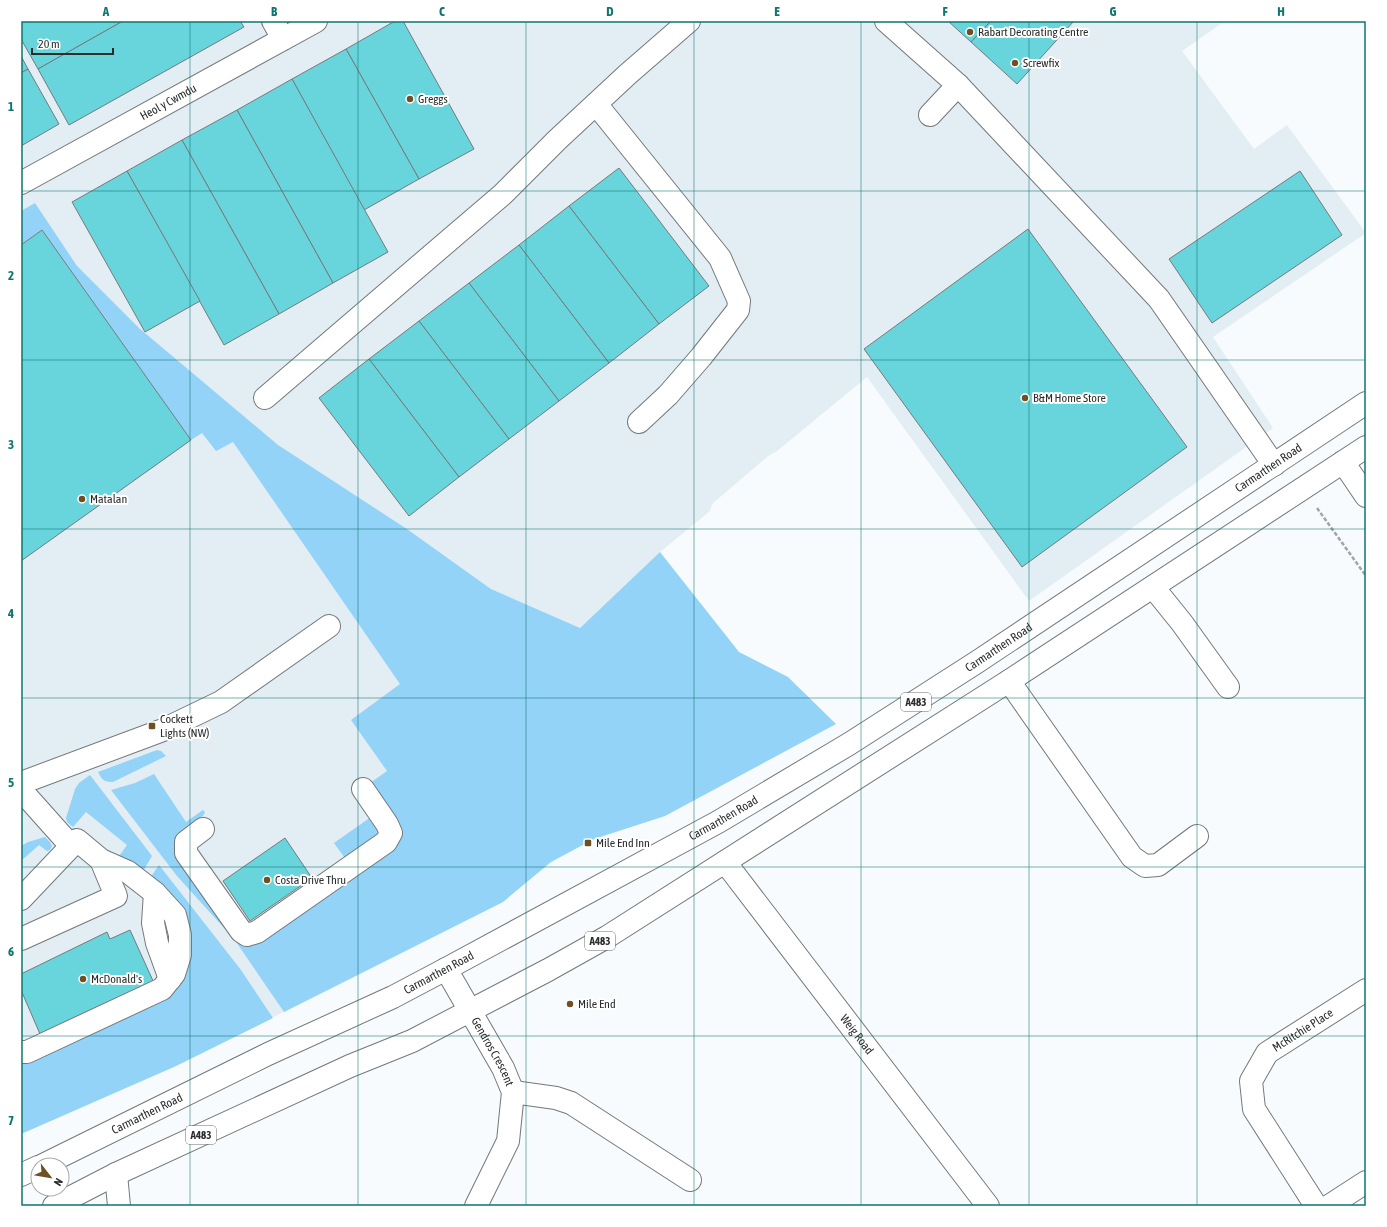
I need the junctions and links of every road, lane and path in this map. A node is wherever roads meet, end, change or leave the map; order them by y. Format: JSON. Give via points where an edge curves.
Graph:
{"nodes":[{"id":1,"x":316,"y":21,"type":"edge"},
{"id":2,"x":689,"y":21,"type":"edge"},
{"id":3,"x":886,"y":21,"type":"edge"},
{"id":4,"x":278,"y":30,"type":"edge"},
{"id":5,"x":958,"y":85,"type":"junction"},
{"id":6,"x":596,"y":104,"type":"junction"},
{"id":7,"x":930,"y":115,"type":"dead end"},
{"id":8,"x":21,"y":183,"type":"edge"},
{"id":9,"x":265,"y":398,"type":"dead end"},
{"id":10,"x":1366,"y":403,"type":"edge"},
{"id":11,"x":639,"y":422,"type":"dead end"},
{"id":12,"x":1366,"y":448,"type":"edge"},
{"id":13,"x":1343,"y":462,"type":"junction"},
{"id":14,"x":1274,"y":465,"type":"junction"},
{"id":15,"x":1304,"y":489,"type":"junction"},
{"id":16,"x":1366,"y":496,"type":"edge"},
{"id":17,"x":1366,"y":576,"type":"edge"},
{"id":18,"x":1153,"y":587,"type":"junction"},
{"id":19,"x":329,"y":626,"type":"dead end"},
{"id":20,"x":1009,"y":681,"type":"junction"},
{"id":21,"x":1228,"y":687,"type":"dead end"},
{"id":22,"x":21,"y":783,"type":"edge"},
{"id":23,"x":21,"y":790,"type":"edge"},
{"id":24,"x":366,"y":793,"type":"dead end"},
{"id":25,"x":203,"y":829,"type":"dead end"},
{"id":26,"x":1197,"y":836,"type":"dead end"},
{"id":27,"x":71,"y":846,"type":"junction"},
{"id":28,"x":101,"y":860,"type":"junction"},
{"id":29,"x":725,"y":862,"type":"junction"},
{"id":30,"x":21,"y":899,"type":"edge"},
{"id":31,"x":21,"y":939,"type":"edge"},
{"id":32,"x":446,"y":970,"type":"junction"},
{"id":33,"x":1366,"y":990,"type":"edge"},
{"id":34,"x":471,"y":1010,"type":"junction"},
{"id":35,"x":21,"y":1052,"type":"edge"},
{"id":36,"x":513,"y":1092,"type":"junction"},
{"id":37,"x":59,"y":1157,"type":"edge"},
{"id":38,"x":30,"y":1171,"type":"edge"},
{"id":39,"x":116,"y":1174,"type":"junction"},
{"id":40,"x":21,"y":1176,"type":"edge"},
{"id":41,"x":690,"y":1180,"type":"dead end"},
{"id":42,"x":1366,"y":1182,"type":"edge"},
{"id":43,"x":54,"y":1206,"type":"edge"},
{"id":44,"x":119,"y":1206,"type":"edge"},
{"id":45,"x":476,"y":1206,"type":"edge"},
{"id":46,"x":988,"y":1206,"type":"edge"},
{"id":47,"x":1316,"y":1206,"type":"edge"},
{"id":48,"x":1329,"y":1206,"type":"edge"}],
"edges":[{"from":1,"to":4,"type":"main road","name":"Heol y Cwmdu"},
{"from":2,"to":6,"type":"main road"},
{"from":3,"to":5,"type":"main road"},
{"from":4,"to":8,"type":"main road","name":"Heol y Cwmdu"},
{"from":5,"to":7,"type":"main road"},
{"from":5,"to":14,"type":"main road","via":[[1160,300]]},
{"from":6,"to":9,"type":"main road","via":[[503,194]]},
{"from":6,"to":11,"type":"main road","via":[[720,258],[739,301],[738,310],[701,357],[668,395]]},
{"from":10,"to":14,"type":"main road","name":"Carmarthen Road","number":"A483"},
{"from":12,"to":13,"type":"main road","number":"A483"},
{"from":13,"to":15,"type":"main road","number":"A483"},
{"from":13,"to":16,"type":"main road"},
{"from":14,"to":32,"type":"main road","name":"Carmarthen Road","number":"A483","via":[[984,658],[849,744],[718,822]]},
{"from":15,"to":17,"type":"path"},
{"from":15,"to":18,"type":"main road","number":"A483"},
{"from":18,"to":20,"type":"main road","number":"A483"},
{"from":18,"to":21,"type":"main road"},
{"from":19,"to":22,"type":"main road","via":[[221,702],[163,730]]},
{"from":20,"to":26,"type":"main road","via":[[1132,857],[1145,866],[1158,865]]},
{"from":20,"to":29,"type":"main road","number":"A483"},
{"from":23,"to":27,"type":"main road"},
{"from":24,"to":25,"type":"main road","via":[[391,833],[386,842],[257,932],[247,935],[241,931],[186,853],[186,842]]},
{"from":27,"to":28,"type":"main road","via":[[77,840]]},
{"from":27,"to":30,"type":"main road"},
{"from":28,"to":31,"type":"main road","via":[[116,896]]},
{"from":28,"to":35,"type":"main road","via":[[128,872],[155,893],[175,915],[180,935],[180,955],[174,974],[162,989],[27,1052]]},
{"from":29,"to":34,"type":"main road","number":"A483","via":[[607,937]]},
{"from":29,"to":46,"type":"main road","name":"Weig Road"},
{"from":32,"to":34,"type":"main road","name":"Gendros Crescent"},
{"from":32,"to":37,"type":"main road","name":"Carmarthen Road","number":"A483"},
{"from":33,"to":47,"type":"main road","name":"McRitchie Place","via":[[1267,1053],[1251,1081],[1254,1109]]},
{"from":34,"to":36,"type":"main road","name":"Gendros Crescent","via":[[504,1068]]},
{"from":34,"to":39,"type":"main road","number":"A483","via":[[412,1041],[350,1066]]},
{"from":36,"to":41,"type":"main road","via":[[556,1098],[571,1103]]},
{"from":36,"to":45,"type":"main road","name":"Gendros Crescent","via":[[508,1141]]},
{"from":38,"to":40,"type":"main road"},
{"from":39,"to":43,"type":"main road","number":"A483"},
{"from":39,"to":44,"type":"main road"},
{"from":42,"to":48,"type":"main road"}]}
